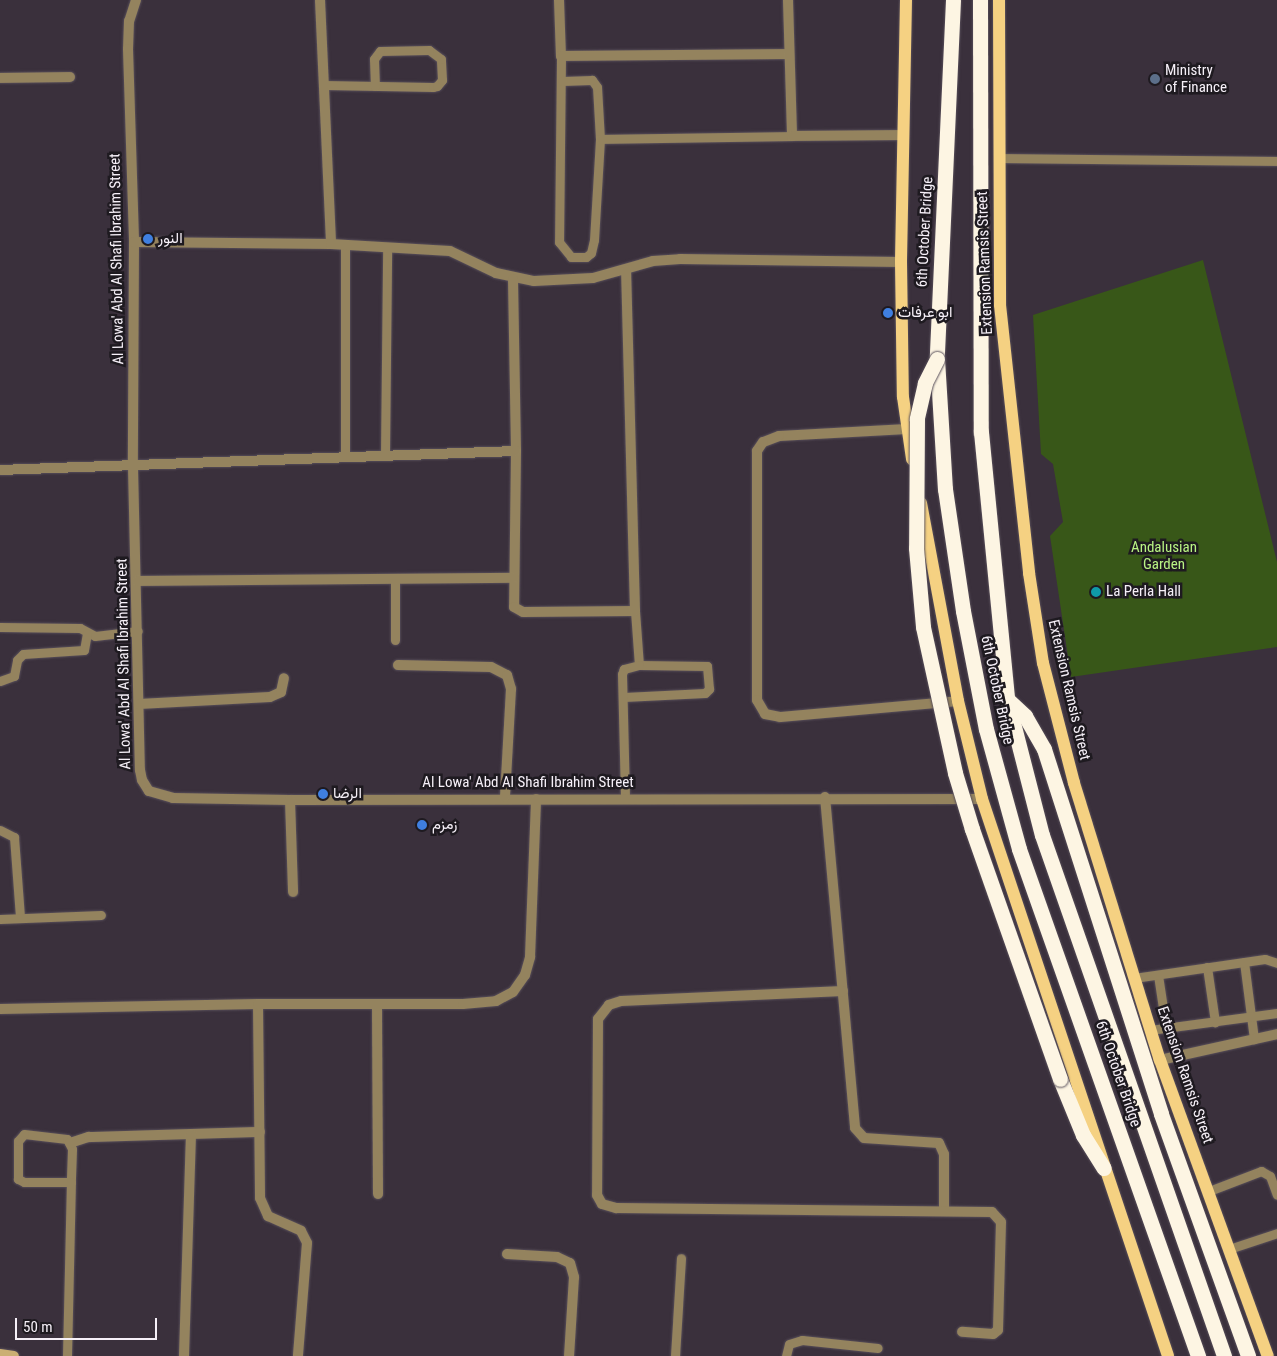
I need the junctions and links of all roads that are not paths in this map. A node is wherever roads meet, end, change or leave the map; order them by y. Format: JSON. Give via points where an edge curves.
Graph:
{"nodes":[{"id":1,"x":136,"y":0,"type":"edge"},
{"id":2,"x":320,"y":0,"type":"edge"},
{"id":3,"x":559,"y":0,"type":"edge"},
{"id":4,"x":788,"y":0,"type":"edge"},
{"id":5,"x":906,"y":0,"type":"edge"},
{"id":6,"x":953,"y":0,"type":"edge"},
{"id":7,"x":980,"y":0,"type":"edge"},
{"id":8,"x":999,"y":0,"type":"edge"},
{"id":9,"x":788,"y":54,"type":"junction"},
{"id":10,"x":561,"y":56,"type":"junction"},
{"id":11,"x":70,"y":77,"type":"dead end"},
{"id":12,"x":0,"y":78,"type":"edge"},
{"id":13,"x":562,"y":81,"type":"junction"},
{"id":14,"x":324,"y":85,"type":"junction"},
{"id":15,"x":375,"y":86,"type":"junction"},
{"id":16,"x":903,"y":134,"type":"junction"},
{"id":17,"x":792,"y":136,"type":"junction"},
{"id":18,"x":600,"y":139,"type":"junction"},
{"id":19,"x":999,"y":158,"type":"junction"},
{"id":20,"x":1277,"y":161,"type":"edge"},
{"id":21,"x":134,"y":242,"type":"junction"},
{"id":22,"x":330,"y":244,"type":"junction"},
{"id":23,"x":345,"y":245,"type":"junction"},
{"id":24,"x":387,"y":248,"type":"junction"},
{"id":25,"x":901,"y":262,"type":"junction"},
{"id":26,"x":626,"y":270,"type":"junction"},
{"id":27,"x":513,"y":279,"type":"junction"},
{"id":28,"x":937,"y":359,"type":"junction"},
{"id":29,"x":907,"y":428,"type":"junction"},
{"id":30,"x":516,"y":451,"type":"junction"},
{"id":31,"x":345,"y":456,"type":"junction"},
{"id":32,"x":385,"y":456,"type":"junction"},
{"id":33,"x":133,"y":467,"type":"junction"},
{"id":34,"x":0,"y":470,"type":"edge"},
{"id":35,"x":514,"y":578,"type":"junction"},
{"id":36,"x":395,"y":579,"type":"junction"},
{"id":37,"x":137,"y":582,"type":"junction"},
{"id":38,"x":635,"y":611,"type":"junction"},
{"id":39,"x":0,"y":627,"type":"edge"},
{"id":40,"x":138,"y":631,"type":"junction"},
{"id":41,"x":86,"y":634,"type":"junction"},
{"id":42,"x":395,"y":640,"type":"dead end"},
{"id":43,"x":398,"y":665,"type":"dead end"},
{"id":44,"x":639,"y":665,"type":"junction"},
{"id":45,"x":284,"y":678,"type":"dead end"},
{"id":46,"x":0,"y":681,"type":"edge"},
{"id":47,"x":624,"y":697,"type":"junction"},
{"id":48,"x":1007,"y":699,"type":"junction"},
{"id":49,"x":958,"y":701,"type":"junction"},
{"id":50,"x":139,"y":704,"type":"junction"},
{"id":51,"x":505,"y":797,"type":"junction"},
{"id":52,"x":825,"y":797,"type":"junction"},
{"id":53,"x":625,"y":798,"type":"junction"},
{"id":54,"x":982,"y":799,"type":"junction"},
{"id":55,"x":290,"y":800,"type":"junction"},
{"id":56,"x":536,"y":800,"type":"junction"},
{"id":57,"x":0,"y":830,"type":"edge"},
{"id":58,"x":293,"y":892,"type":"dead end"},
{"id":59,"x":101,"y":915,"type":"dead end"},
{"id":60,"x":20,"y":917,"type":"junction"},
{"id":61,"x":0,"y":919,"type":"edge"},
{"id":62,"x":1244,"y":962,"type":"junction"},
{"id":63,"x":1277,"y":963,"type":"edge"},
{"id":64,"x":1207,"y":967,"type":"junction"},
{"id":65,"x":1158,"y":974,"type":"junction"},
{"id":66,"x":1134,"y":978,"type":"junction"},
{"id":67,"x":843,"y":991,"type":"junction"},
{"id":68,"x":258,"y":1004,"type":"junction"},
{"id":69,"x":377,"y":1004,"type":"junction"},
{"id":70,"x":0,"y":1009,"type":"edge"},
{"id":71,"x":1277,"y":1013,"type":"edge"},
{"id":72,"x":1251,"y":1017,"type":"junction"},
{"id":73,"x":1215,"y":1022,"type":"junction"},
{"id":74,"x":1166,"y":1028,"type":"junction"},
{"id":75,"x":1150,"y":1030,"type":"junction"},
{"id":76,"x":1277,"y":1034,"type":"edge"},
{"id":77,"x":1254,"y":1039,"type":"junction"},
{"id":78,"x":1160,"y":1060,"type":"junction"},
{"id":79,"x":260,"y":1132,"type":"junction"},
{"id":80,"x":191,"y":1134,"type":"junction"},
{"id":81,"x":70,"y":1143,"type":"junction"},
{"id":82,"x":1104,"y":1168,"type":"junction"},
{"id":83,"x":71,"y":1182,"type":"junction"},
{"id":84,"x":1209,"y":1191,"type":"junction"},
{"id":85,"x":378,"y":1194,"type":"dead end"},
{"id":86,"x":1277,"y":1195,"type":"edge"},
{"id":87,"x":944,"y":1211,"type":"junction"},
{"id":88,"x":1277,"y":1233,"type":"edge"},
{"id":89,"x":1229,"y":1249,"type":"junction"},
{"id":90,"x":507,"y":1254,"type":"dead end"},
{"id":91,"x":681,"y":1258,"type":"dead end"},
{"id":92,"x":962,"y":1332,"type":"dead end"},
{"id":93,"x":878,"y":1348,"type":"dead end"},
{"id":94,"x":0,"y":1354,"type":"edge"},
{"id":95,"x":14,"y":1356,"type":"edge"},
{"id":96,"x":67,"y":1356,"type":"edge"},
{"id":97,"x":184,"y":1356,"type":"edge"},
{"id":98,"x":298,"y":1356,"type":"edge"},
{"id":99,"x":569,"y":1356,"type":"edge"},
{"id":100,"x":674,"y":1356,"type":"edge"},
{"id":101,"x":786,"y":1356,"type":"edge"},
{"id":102,"x":1168,"y":1356,"type":"edge"},
{"id":103,"x":1198,"y":1356,"type":"edge"},
{"id":104,"x":1224,"y":1356,"type":"edge"},
{"id":105,"x":1248,"y":1356,"type":"edge"},
{"id":106,"x":1268,"y":1356,"type":"edge"}],
"edges":[{"from":1,"to":21,"type":"street","name":"Al Lowa' Abd Al Shafi Ibrahim Street","via":[[129,21],[128,48]]},
{"from":2,"to":14,"type":"street"},
{"from":3,"to":10,"type":"street"},
{"from":4,"to":9,"type":"street"},
{"from":5,"to":16,"type":"main road"},
{"from":6,"to":28,"type":"highway","name":"6th October Bridge"},
{"from":7,"to":48,"type":"highway","name":"6th October Bridge","via":[[981,432]]},
{"from":8,"to":19,"type":"main road","name":"Extension Ramsis Street"},
{"from":9,"to":10,"type":"street"},
{"from":9,"to":17,"type":"street"},
{"from":10,"to":13,"type":"lane"},
{"from":11,"to":12,"type":"street"},
{"from":13,"to":18,"type":"lane","via":[[592,80],[596,83]]},
{"from":13,"to":18,"type":"lane","via":[[560,242],[571,258],[586,257],[593,246]]},
{"from":14,"to":15,"type":"lane"},
{"from":14,"to":22,"type":"street"},
{"from":15,"to":15,"type":"lane","via":[[437,86],[442,80],[441,59],[429,50],[380,51],[374,59]]},
{"from":16,"to":17,"type":"street"},
{"from":16,"to":25,"type":"main road"},
{"from":17,"to":18,"type":"lane"},
{"from":19,"to":20,"type":"lane"},
{"from":19,"to":66,"type":"main road","name":"Extension Ramsis Street","via":[[1000,305],[1029,573],[1043,663],[1074,784]]},
{"from":21,"to":22,"type":"street"},
{"from":21,"to":33,"type":"street","name":"Al Lowa' Abd Al Shafi Ibrahim Street"},
{"from":22,"to":23,"type":"street"},
{"from":23,"to":24,"type":"street"},
{"from":23,"to":31,"type":"lane"},
{"from":24,"to":27,"type":"street","via":[[450,251]]},
{"from":24,"to":32,"type":"lane"},
{"from":25,"to":26,"type":"street","via":[[680,259],[654,261]]},
{"from":25,"to":29,"type":"main road","via":[[903,397]]},
{"from":26,"to":27,"type":"street","via":[[593,278]]},
{"from":26,"to":38,"type":"street"},
{"from":27,"to":30,"type":"street"},
{"from":28,"to":82,"type":"highway","bridge":true,"via":[[925,383],[917,419],[916,548],[923,627],[955,773],[972,829],[1060,1079],[1083,1135]]},
{"from":28,"to":103,"type":"highway","name":"6th October Bridge","via":[[945,489],[963,611],[1002,790],[1019,848]]},
{"from":29,"to":49,"type":"main road"},
{"from":29,"to":49,"type":"street","via":[[780,436],[763,442],[758,451],[757,700],[765,714],[780,717]]},
{"from":30,"to":32,"type":"street"},
{"from":30,"to":35,"type":"street"},
{"from":31,"to":32,"type":"street"},
{"from":31,"to":33,"type":"street"},
{"from":33,"to":34,"type":"street"},
{"from":33,"to":37,"type":"street","name":"Al Lowa' Abd Al Shafi Ibrahim Street"},
{"from":35,"to":36,"type":"street"},
{"from":35,"to":38,"type":"street","via":[[513,603],[520,612]]},
{"from":36,"to":37,"type":"street"},
{"from":36,"to":42,"type":"lane"},
{"from":37,"to":40,"type":"street","name":"Al Lowa' Abd Al Shafi Ibrahim Street"},
{"from":38,"to":44,"type":"lane"},
{"from":39,"to":41,"type":"lane","via":[[80,628]]},
{"from":40,"to":41,"type":"lane","via":[[95,636]]},
{"from":40,"to":50,"type":"street","name":"Al Lowa' Abd Al Shafi Ibrahim Street"},
{"from":41,"to":46,"type":"lane","via":[[84,650],[23,654],[17,660],[14,676]]},
{"from":43,"to":51,"type":"street","via":[[491,667],[507,675],[511,689]]},
{"from":44,"to":47,"type":"lane","via":[[624,669]]},
{"from":44,"to":47,"type":"lane","via":[[704,663],[708,667],[709,689],[705,693]]},
{"from":45,"to":50,"type":"street","via":[[281,692],[270,697]]},
{"from":47,"to":53,"type":"lane"},
{"from":48,"to":104,"type":"highway","name":"6th October Bridge","via":[[1047,851]]},
{"from":48,"to":105,"type":"highway","via":[[1025,716],[1044,749],[1161,1114]]},
{"from":49,"to":54,"type":"main road"},
{"from":50,"to":55,"type":"street","name":"Al Lowa' Abd Al Shafi Ibrahim Street","via":[[141,775],[149,791],[173,798]]},
{"from":51,"to":55,"type":"street","name":"Al Lowa' Abd Al Shafi Ibrahim Street"},
{"from":51,"to":56,"type":"street","name":"Al Lowa' Abd Al Shafi Ibrahim Street"},
{"from":52,"to":53,"type":"street","name":"Al Lowa' Abd Al Shafi Ibrahim Street"},
{"from":52,"to":54,"type":"street","name":"Al Lowa' Abd Al Shafi Ibrahim Street"},
{"from":52,"to":67,"type":"street"},
{"from":53,"to":56,"type":"street","name":"Al Lowa' Abd Al Shafi Ibrahim Street"},
{"from":54,"to":82,"type":"main road"},
{"from":55,"to":58,"type":"street"},
{"from":56,"to":69,"type":"street","via":[[530,957],[525,975],[513,992],[496,1001],[463,1004]]},
{"from":57,"to":60,"type":"lane","via":[[14,837]]},
{"from":59,"to":60,"type":"lane"},
{"from":60,"to":61,"type":"lane"},
{"from":62,"to":63,"type":"lane","via":[[1265,959]]},
{"from":62,"to":64,"type":"lane"},
{"from":62,"to":72,"type":"lane"},
{"from":64,"to":65,"type":"lane"},
{"from":64,"to":73,"type":"lane"},
{"from":65,"to":66,"type":"lane"},
{"from":65,"to":74,"type":"lane"},
{"from":66,"to":75,"type":"main road","name":"Extension Ramsis Street"},
{"from":67,"to":87,"type":"street","via":[[858,1134],[870,1140],[939,1143],[944,1154]]},
{"from":67,"to":87,"type":"street","via":[[621,1001],[608,1005],[598,1019],[597,1195],[602,1204],[616,1208]]},
{"from":68,"to":69,"type":"street"},
{"from":68,"to":70,"type":"street"},
{"from":68,"to":79,"type":"street"},
{"from":69,"to":85,"type":"street"},
{"from":71,"to":72,"type":"lane"},
{"from":72,"to":73,"type":"lane"},
{"from":72,"to":77,"type":"lane"},
{"from":73,"to":74,"type":"lane"},
{"from":74,"to":75,"type":"lane"},
{"from":75,"to":78,"type":"main road","name":"Extension Ramsis Street"},
{"from":76,"to":77,"type":"street"},
{"from":77,"to":78,"type":"street"},
{"from":78,"to":84,"type":"main road","name":"Extension Ramsis Street"},
{"from":79,"to":80,"type":"street"},
{"from":79,"to":98,"type":"street","via":[[263,1208],[274,1220],[301,1231],[306,1243]]},
{"from":80,"to":81,"type":"street","via":[[89,1137]]},
{"from":80,"to":97,"type":"street"},
{"from":81,"to":83,"type":"lane"},
{"from":81,"to":83,"type":"lane","via":[[57,1135],[22,1136],[18,1141],[17,1175],[24,1182]]},
{"from":82,"to":102,"type":"main road"},
{"from":83,"to":96,"type":"lane"},
{"from":84,"to":86,"type":"lane","via":[[1261,1171],[1270,1176]]},
{"from":84,"to":89,"type":"main road","name":"Extension Ramsis Street"},
{"from":87,"to":92,"type":"street","via":[[992,1212],[1001,1222],[998,1330],[993,1334]]},
{"from":88,"to":89,"type":"lane"},
{"from":89,"to":106,"type":"main road","name":"Extension Ramsis Street"},
{"from":90,"to":99,"type":"street","via":[[557,1257],[570,1263],[574,1277]]},
{"from":91,"to":100,"type":"lane"},
{"from":93,"to":101,"type":"lane","via":[[802,1340],[789,1344]]},
{"from":94,"to":95,"type":"main road"}]}
